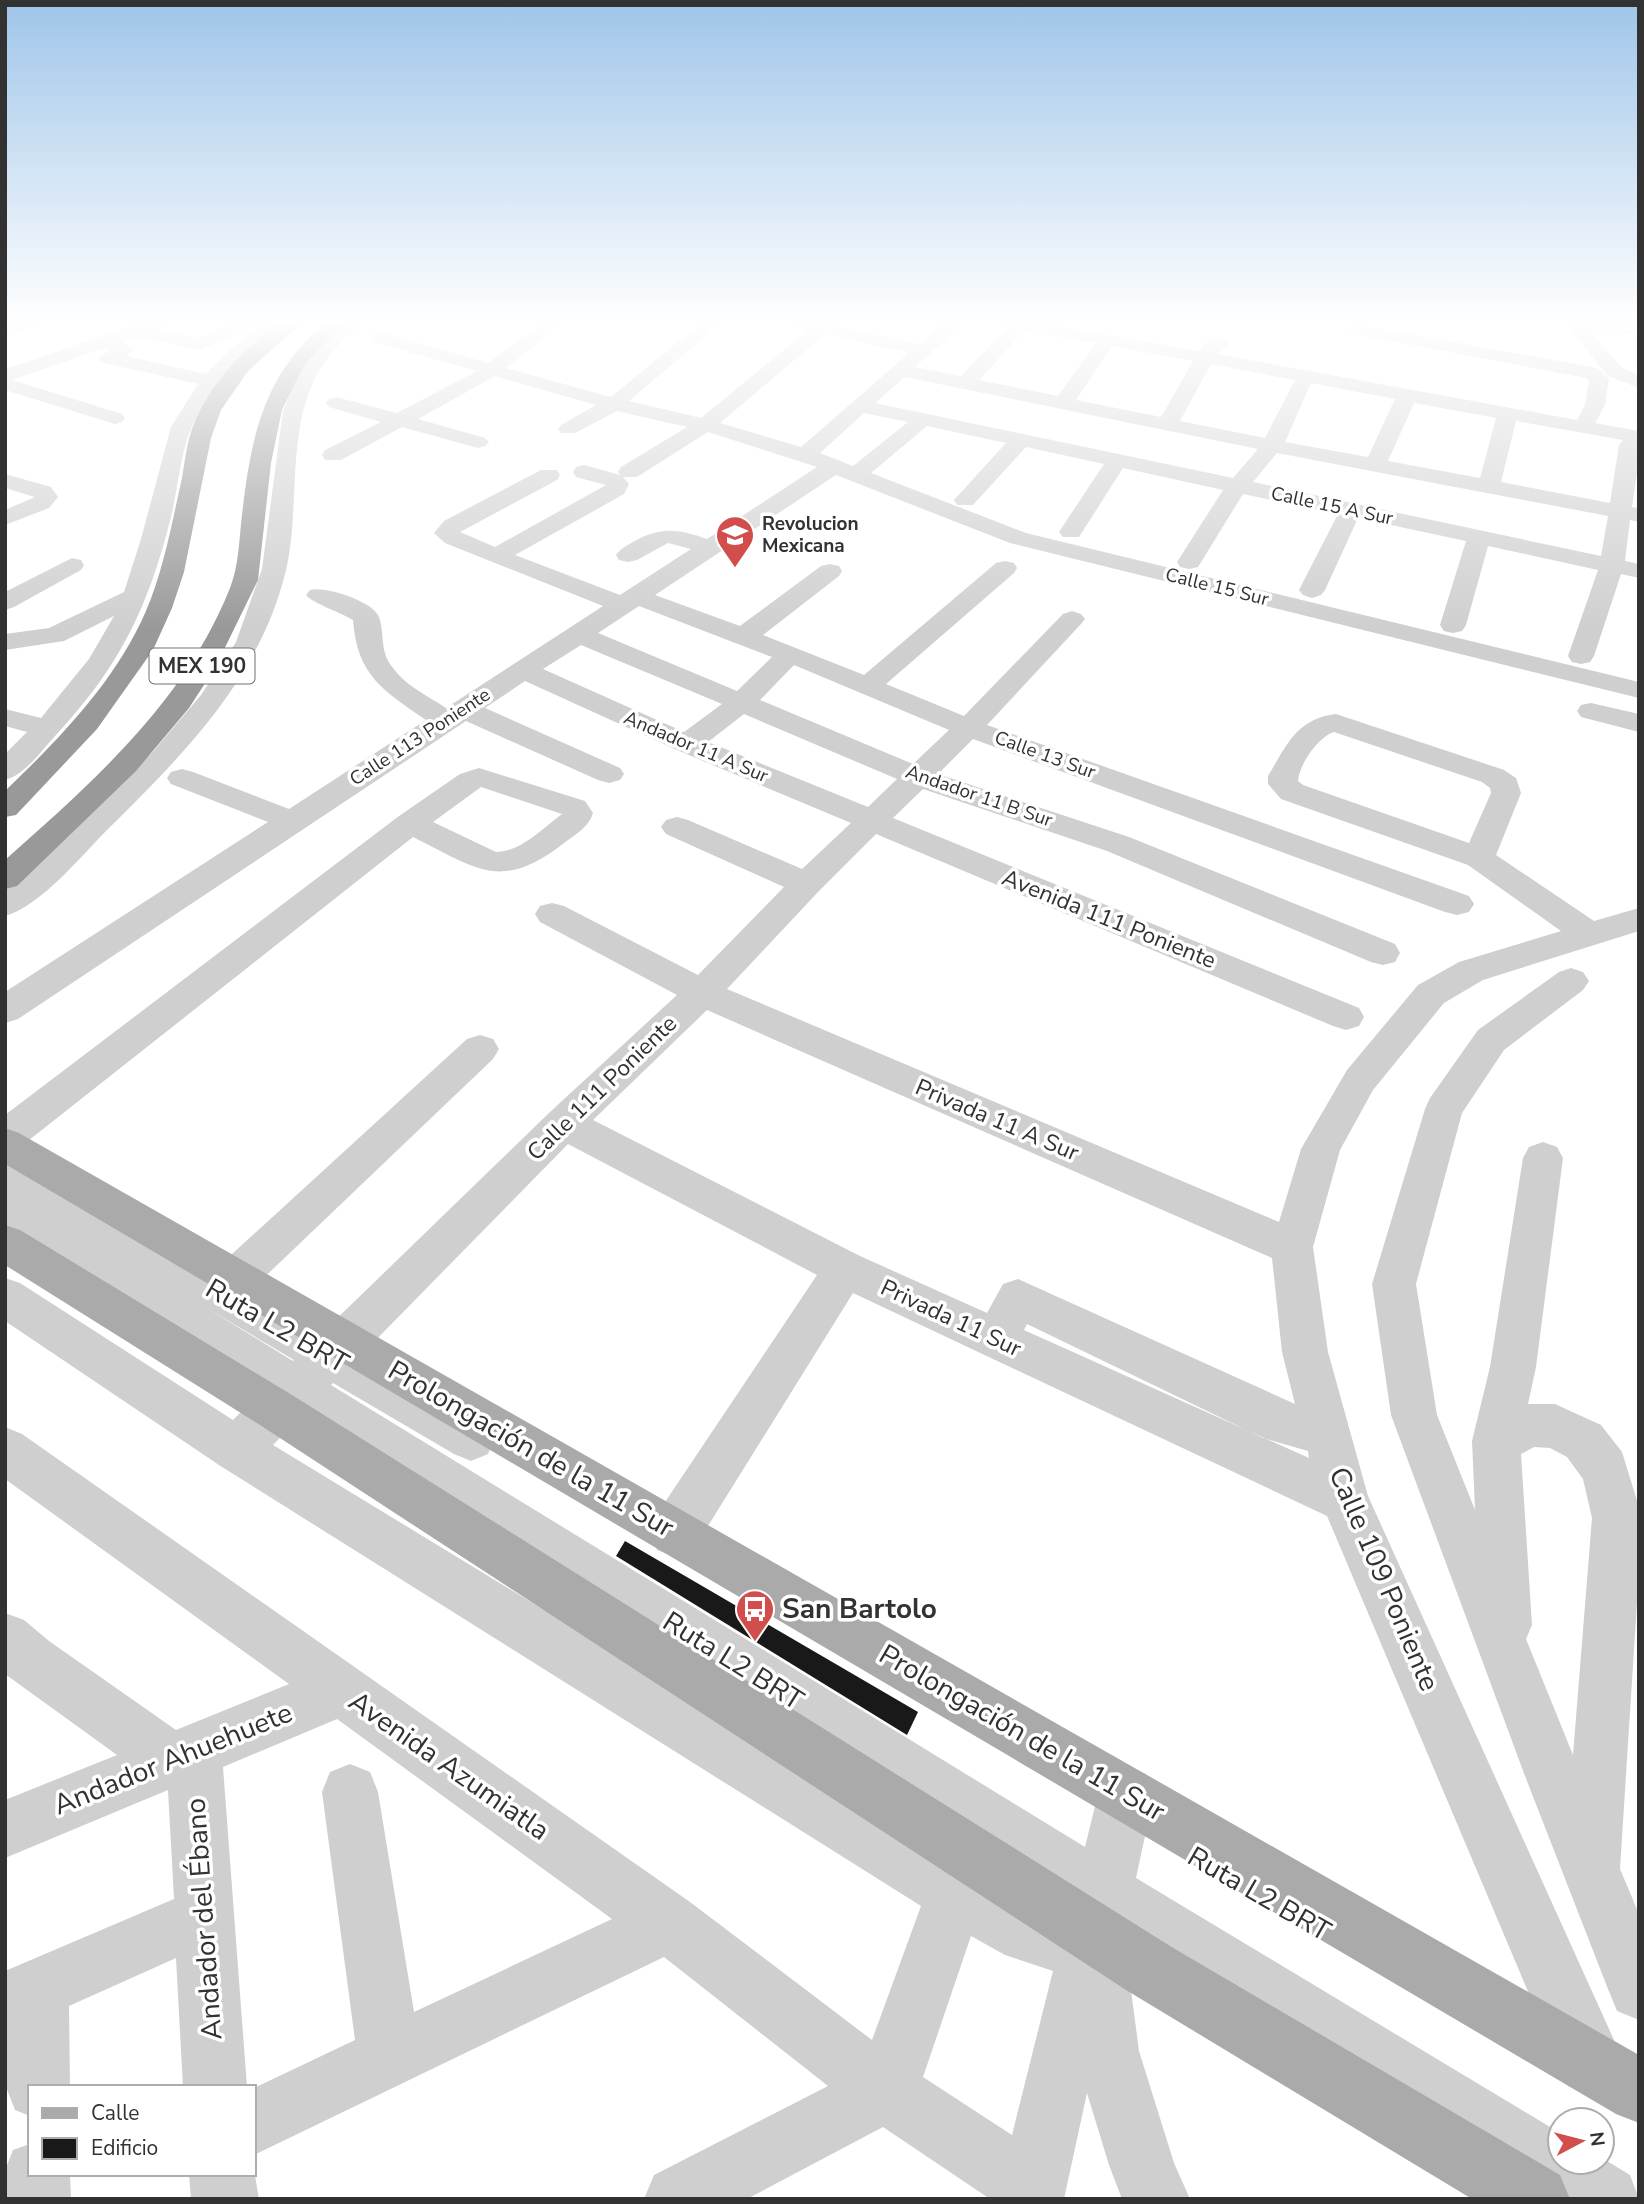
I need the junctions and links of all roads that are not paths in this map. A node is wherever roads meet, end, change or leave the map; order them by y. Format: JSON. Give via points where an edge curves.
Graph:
{"nodes":[{"id":1,"x":182,"y":425,"type":"edge"},
{"id":2,"x":204,"y":425,"type":"edge"},
{"id":3,"x":267,"y":425,"type":"edge"},
{"id":4,"x":291,"y":425,"type":"edge"},
{"id":5,"x":394,"y":425,"type":"edge"},
{"id":6,"x":416,"y":425,"type":"edge"},
{"id":7,"x":576,"y":425,"type":"edge"},
{"id":8,"x":705,"y":425,"type":"joint"},
{"id":9,"x":839,"y":425,"type":"edge"},
{"id":10,"x":918,"y":425,"type":"dead end"},
{"id":11,"x":949,"y":425,"type":"edge"},
{"id":12,"x":1167,"y":425,"type":"edge"},
{"id":13,"x":1282,"y":425,"type":"edge"},
{"id":14,"x":1393,"y":425,"type":"edge"},
{"id":15,"x":1505,"y":425,"type":"edge"},
{"id":16,"x":1555,"y":425,"type":"edge"},
{"id":17,"x":568,"y":429,"type":"dead end"},
{"id":18,"x":1021,"y":440,"type":"junction"},
{"id":19,"x":1634,"y":441,"type":"edge"},
{"id":20,"x":478,"y":442,"type":"dead end"},
{"id":21,"x":1272,"y":446,"type":"junction"},
{"id":22,"x":333,"y":455,"type":"dead end"},
{"id":23,"x":805,"y":455,"type":"junction"},
{"id":24,"x":1118,"y":460,"type":"junction"},
{"id":25,"x":1375,"y":465,"type":"junction"},
{"id":26,"x":845,"y":471,"type":"junction"},
{"id":27,"x":584,"y":472,"type":"dead end"},
{"id":28,"x":629,"y":472,"type":"dead end"},
{"id":29,"x":549,"y":475,"type":"dead end"},
{"id":30,"x":5,"y":481,"type":"edge"},
{"id":31,"x":1238,"y":486,"type":"junction"},
{"id":32,"x":1489,"y":487,"type":"junction"},
{"id":33,"x":965,"y":500,"type":"dead end"},
{"id":34,"x":1351,"y":510,"type":"junction"},
{"id":35,"x":1628,"y":513,"type":"edge"},
{"id":36,"x":5,"y":518,"type":"edge"},
{"id":37,"x":1071,"y":532,"type":"dead end"},
{"id":38,"x":1479,"y":537,"type":"junction"},
{"id":39,"x":711,"y":548,"type":"junction"},
{"id":40,"x":628,"y":555,"type":"dead end"},
{"id":41,"x":496,"y":556,"type":"junction"},
{"id":42,"x":1189,"y":562,"type":"dead end"},
{"id":43,"x":72,"y":565,"type":"dead end"},
{"id":44,"x":1612,"y":565,"type":"junction"},
{"id":45,"x":1005,"y":568,"type":"dead end"},
{"id":46,"x":5,"y":571,"type":"edge"},
{"id":47,"x":830,"y":571,"type":"dead end"},
{"id":48,"x":1639,"y":571,"type":"edge"},
{"id":49,"x":39,"y":583,"type":"junction"},
{"id":50,"x":1312,"y":590,"type":"dead end"},
{"id":51,"x":319,"y":595,"type":"dead end"},
{"id":52,"x":133,"y":597,"type":"junction"},
{"id":53,"x":631,"y":601,"type":"junction"},
{"id":54,"x":5,"y":602,"type":"edge"},
{"id":55,"x":1072,"y":619,"type":"dead end"},
{"id":56,"x":1453,"y":625,"type":"dead end"},
{"id":57,"x":578,"y":634,"type":"junction"},
{"id":58,"x":743,"y":637,"type":"junction"},
{"id":59,"x":5,"y":642,"type":"edge"},
{"id":60,"x":790,"y":654,"type":"junction"},
{"id":61,"x":1581,"y":656,"type":"dead end"},
{"id":62,"x":522,"y":670,"type":"junction"},
{"id":63,"x":867,"y":686,"type":"junction"},
{"id":64,"x":1639,"y":690,"type":"edge"},
{"id":65,"x":740,"y":704,"type":"junction"},
{"id":66,"x":1591,"y":711,"type":"dead end"},
{"id":67,"x":454,"y":715,"type":"junction"},
{"id":68,"x":12,"y":719,"type":"edge"},
{"id":69,"x":1639,"y":723,"type":"edge"},
{"id":70,"x":968,"y":727,"type":"junction"},
{"id":71,"x":47,"y":728,"type":"junction"},
{"id":72,"x":687,"y":744,"type":"junction"},
{"id":73,"x":5,"y":771,"type":"edge"},
{"id":74,"x":609,"y":774,"type":"dead end"},
{"id":75,"x":918,"y":777,"type":"junction"},
{"id":76,"x":182,"y":778,"type":"dead end"},
{"id":77,"x":5,"y":808,"type":"edge"},
{"id":78,"x":293,"y":821,"type":"junction"},
{"id":79,"x":872,"y":821,"type":"junction"},
{"id":80,"x":410,"y":823,"type":"dead end"},
{"id":81,"x":677,"y":827,"type":"dead end"},
{"id":82,"x":1479,"y":858,"type":"junction"},
{"id":83,"x":5,"y":878,"type":"edge"},
{"id":84,"x":806,"y":884,"type":"junction"},
{"id":85,"x":1457,"y":904,"type":"dead end"},
{"id":86,"x":5,"y":905,"type":"edge"},
{"id":87,"x":552,"y":914,"type":"dead end"},
{"id":88,"x":1639,"y":919,"type":"edge"},
{"id":89,"x":1383,"y":953,"type":"dead end"},
{"id":90,"x":1579,"y":957,"type":"junction"},
{"id":91,"x":702,"y":993,"type":"junction"},
{"id":92,"x":5,"y":1010,"type":"edge"},
{"id":93,"x":1346,"y":1017,"type":"dead end"},
{"id":94,"x":480,"y":1049,"type":"dead end"},
{"id":95,"x":564,"y":1123,"type":"junction"},
{"id":96,"x":5,"y":1138,"type":"edge"},
{"id":97,"x":5,"y":1144,"type":"edge"},
{"id":98,"x":1544,"y":1158,"type":"dead end"},
{"id":99,"x":5,"y":1170,"type":"edge"},
{"id":100,"x":5,"y":1206,"type":"edge"},
{"id":101,"x":5,"y":1243,"type":"edge"},
{"id":102,"x":1292,"y":1247,"type":"junction"},
{"id":103,"x":845,"y":1269,"type":"junction"},
{"id":104,"x":235,"y":1278,"type":"junction"},
{"id":105,"x":5,"y":1297,"type":"edge"},
{"id":106,"x":998,"y":1339,"type":"junction"},
{"id":107,"x":312,"y":1374,"type":"junction"},
{"id":108,"x":1327,"y":1434,"type":"junction"},
{"id":109,"x":1496,"y":1441,"type":"junction"},
{"id":110,"x":236,"y":1449,"type":"junction"},
{"id":111,"x":5,"y":1450,"type":"edge"},
{"id":112,"x":1345,"y":1499,"type":"junction"},
{"id":113,"x":675,"y":1532,"type":"junction"},
{"id":114,"x":13,"y":1656,"type":"edge"},
{"id":115,"x":1507,"y":1658,"type":"junction"},
{"id":116,"x":341,"y":1690,"type":"junction"},
{"id":117,"x":182,"y":1756,"type":"junction"},
{"id":118,"x":350,"y":1792,"type":"dead end"},
{"id":119,"x":1123,"y":1804,"type":"junction"},
{"id":120,"x":5,"y":1829,"type":"edge"},
{"id":121,"x":1592,"y":1872,"type":"junction"},
{"id":122,"x":962,"y":1873,"type":"junction"},
{"id":123,"x":1097,"y":1912,"type":"junction"},
{"id":124,"x":204,"y":1916,"type":"junction"},
{"id":125,"x":669,"y":1923,"type":"junction"},
{"id":126,"x":1639,"y":1989,"type":"edge"},
{"id":127,"x":22,"y":1995,"type":"edge"},
{"id":128,"x":389,"y":2057,"type":"junction"},
{"id":129,"x":1615,"y":2077,"type":"edge"},
{"id":130,"x":38,"y":2085,"type":"edge"},
{"id":131,"x":215,"y":2085,"type":"edge"},
{"id":132,"x":886,"y":2091,"type":"junction"},
{"id":133,"x":1639,"y":2115,"type":"edge"},
{"id":134,"x":256,"y":2121,"type":"edge"},
{"id":135,"x":37,"y":2176,"type":"edge"},
{"id":136,"x":222,"y":2176,"type":"edge"},
{"id":137,"x":1031,"y":2193,"type":"edge"},
{"id":138,"x":37,"y":2199,"type":"edge"},
{"id":139,"x":225,"y":2199,"type":"edge"},
{"id":140,"x":678,"y":2199,"type":"edge"},
{"id":141,"x":1156,"y":2199,"type":"edge"},
{"id":142,"x":1536,"y":2199,"type":"edge"},
{"id":143,"x":1606,"y":2199,"type":"edge"}],
"edges":[{"from":1,"to":52,"type":"street"},
{"from":2,"to":77,"type":"highway","number":"MEX 190","via":[[172,569],[152,627],[121,679],[47,768]]},
{"from":3,"to":83,"type":"highway","number":"MEX 190","via":[[247,575],[194,680],[155,734]]},
{"from":4,"to":86,"type":"street","via":[[274,569],[249,642],[211,700],[161,760],[42,876]]},
{"from":5,"to":22,"type":"street"},
{"from":6,"to":20,"type":"street"},
{"from":7,"to":17,"type":"street"},
{"from":8,"to":23,"type":"street","name":"Calle 15 Sur"},
{"from":8,"to":28,"type":"street"},
{"from":9,"to":23,"type":"street"},
{"from":10,"to":26,"type":"street","name":"Calle 113 Poniente"},
{"from":11,"to":18,"type":"street","name":"Calle 15 A Sur"},
{"from":12,"to":21,"type":"street"},
{"from":13,"to":21,"type":"street"},
{"from":14,"to":25,"type":"street"},
{"from":15,"to":32,"type":"street"},
{"from":16,"to":19,"type":"street"},
{"from":18,"to":24,"type":"street","name":"Calle 15 A Sur"},
{"from":18,"to":33,"type":"street"},
{"from":19,"to":35,"type":"street"},
{"from":21,"to":25,"type":"street"},
{"from":21,"to":31,"type":"street"},
{"from":23,"to":26,"type":"street","name":"Calle 15 Sur"},
{"from":24,"to":31,"type":"street","name":"Calle 15 A Sur"},
{"from":24,"to":37,"type":"street"},
{"from":25,"to":32,"type":"street"},
{"from":26,"to":39,"type":"street","name":"Calle 113 Poniente"},
{"from":26,"to":64,"type":"street","name":"Calle 15 Sur","via":[[1018,538]]},
{"from":27,"to":41,"type":"street","via":[[613,480],[616,489]]},
{"from":29,"to":41,"type":"street","name":"Calle 13 Sur","via":[[446,533]]},
{"from":30,"to":36,"type":"street","via":[[47,497]]},
{"from":31,"to":34,"type":"street","name":"Calle 15 A Sur"},
{"from":31,"to":42,"type":"street"},
{"from":32,"to":35,"type":"street"},
{"from":34,"to":38,"type":"street","name":"Calle 15 A Sur"},
{"from":34,"to":50,"type":"street"},
{"from":35,"to":44,"type":"street"},
{"from":38,"to":44,"type":"street","name":"Calle 15 A Sur"},
{"from":38,"to":56,"type":"street"},
{"from":39,"to":40,"type":"street","via":[[671,534]]},
{"from":39,"to":53,"type":"street","name":"Calle 113 Poniente"},
{"from":41,"to":53,"type":"street","name":"Calle 13 Sur"},
{"from":43,"to":49,"type":"street"},
{"from":44,"to":48,"type":"street","name":"Calle 15 A Sur"},
{"from":44,"to":61,"type":"street"},
{"from":45,"to":63,"type":"street"},
{"from":46,"to":49,"type":"street"},
{"from":47,"to":58,"type":"street"},
{"from":49,"to":54,"type":"street"},
{"from":51,"to":67,"type":"street","via":[[366,617],[366,643],[382,677]]},
{"from":52,"to":59,"type":"street","via":[[48,637]]},
{"from":52,"to":71,"type":"street","via":[[114,643],[70,705]]},
{"from":53,"to":57,"type":"street","name":"Calle 113 Poniente"},
{"from":53,"to":58,"type":"street","name":"Calle 13 Sur"},
{"from":55,"to":70,"type":"street","name":"Calle 111 Poniente"},
{"from":57,"to":62,"type":"street","name":"Calle 113 Poniente"},
{"from":57,"to":65,"type":"street","name":"Andador 11 B Sur"},
{"from":58,"to":60,"type":"street","name":"Calle 13 Sur"},
{"from":60,"to":63,"type":"street","name":"Calle 13 Sur"},
{"from":60,"to":65,"type":"street"},
{"from":62,"to":67,"type":"street","name":"Calle 113 Poniente"},
{"from":62,"to":72,"type":"street","name":"Andador 11 A Sur"},
{"from":63,"to":70,"type":"street","name":"Calle 13 Sur"},
{"from":65,"to":72,"type":"street"},
{"from":65,"to":75,"type":"street","name":"Andador 11 B Sur"},
{"from":66,"to":69,"type":"street"},
{"from":67,"to":74,"type":"street"},
{"from":67,"to":78,"type":"street","name":"Calle 113 Poniente"},
{"from":68,"to":71,"type":"street"},
{"from":70,"to":75,"type":"street","name":"Calle 111 Poniente"},
{"from":70,"to":85,"type":"street","name":"Calle 13 Sur"},
{"from":71,"to":73,"type":"street"},
{"from":72,"to":79,"type":"street","name":"Andador 11 A Sur"},
{"from":75,"to":79,"type":"street","name":"Calle 111 Poniente"},
{"from":75,"to":89,"type":"street","name":"Andador 11 B Sur","via":[[1118,844]]},
{"from":76,"to":78,"type":"street"},
{"from":78,"to":92,"type":"street","name":"Calle 113 Poniente"},
{"from":79,"to":84,"type":"street","name":"Calle 111 Poniente"},
{"from":79,"to":93,"type":"street","name":"Avenida 111 Poniente"},
{"from":80,"to":96,"type":"street"},
{"from":81,"to":84,"type":"street"},
{"from":82,"to":82,"type":"street","via":[[1506,793],[1505,784],[1493,776],[1325,722],[1314,728],[1283,776],[1283,784],[1292,792]]},
{"from":82,"to":90,"type":"street"},
{"from":84,"to":91,"type":"street","name":"Calle 111 Poniente"},
{"from":87,"to":91,"type":"street","name":"Privada 11 A Sur"},
{"from":88,"to":90,"type":"street","name":"Calle 109 Poniente"},
{"from":90,"to":102,"type":"street","name":"Calle 109 Poniente","via":[[1471,971],[1431,994],[1360,1080],[1321,1149]]},
{"from":90,"to":115,"type":"street","via":[[1491,1040],[1444,1109],[1394,1284],[1414,1415]]},
{"from":91,"to":95,"type":"street","name":"Calle 111 Poniente"},
{"from":91,"to":102,"type":"street","name":"Privada 11 A Sur"},
{"from":94,"to":104,"type":"street"},
{"from":95,"to":103,"type":"street","name":"Privada 11 Sur"},
{"from":95,"to":107,"type":"street","name":"Calle 111 Poniente"},
{"from":97,"to":104,"type":"main road","name":"Prolongación de la 11 Sur"},
{"from":98,"to":109,"type":"street","via":[[1513,1367]]},
{"from":99,"to":107,"type":"street","name":"Ruta L2 BRT"},
{"from":100,"to":107,"type":"street","name":"Ruta L2 BRT"},
{"from":101,"to":107,"type":"main road","name":"Prolongación de la 11 Sur"},
{"from":102,"to":108,"type":"street","name":"Calle 109 Poniente","via":[[1306,1352]]},
{"from":103,"to":106,"type":"street","name":"Privada 11 Sur"},
{"from":103,"to":113,"type":"street"},
{"from":104,"to":107,"type":"main road","name":"Prolongación de la 11 Sur"},
{"from":105,"to":110,"type":"street"},
{"from":106,"to":108,"type":"street","via":[[1018,1298],[1280,1422]]},
{"from":106,"to":112,"type":"street","name":"Privada 11 Sur"},
{"from":107,"to":110,"type":"street","name":"Calle 111 Poniente"},
{"from":107,"to":113,"type":"main road","name":"Prolongación de la 11 Sur"},
{"from":107,"to":119,"type":"street","name":"Ruta L2 BRT"},
{"from":107,"to":122,"type":"main road","name":"Prolongación de la 11 Sur"},
{"from":107,"to":123,"type":"street","name":"Ruta L2 BRT"},
{"from":108,"to":112,"type":"street","name":"Calle 109 Poniente"},
{"from":109,"to":115,"type":"street"},
{"from":109,"to":121,"type":"street","via":[[1532,1425],[1555,1426],[1584,1441],[1605,1469],[1617,1518]]},
{"from":110,"to":122,"type":"street"},
{"from":111,"to":116,"type":"street","name":"Avenida Azumiatla"},
{"from":112,"to":129,"type":"street","name":"Calle 109 Poniente"},
{"from":113,"to":119,"type":"main road","name":"Prolongación de la 11 Sur"},
{"from":114,"to":117,"type":"street"},
{"from":115,"to":121,"type":"street"},
{"from":116,"to":117,"type":"street","name":"Andador Ahuehuete"},
{"from":116,"to":125,"type":"street","name":"Avenida Azumiatla"},
{"from":117,"to":120,"type":"street","name":"Andador Ahuehuete"},
{"from":117,"to":124,"type":"street","name":"Andador del Ébano"},
{"from":118,"to":128,"type":"street"},
{"from":119,"to":123,"type":"street"},
{"from":119,"to":129,"type":"main road","name":"Prolongación de la 11 Sur"},
{"from":119,"to":133,"type":"street","name":"Ruta L2 BRT"},
{"from":121,"to":126,"type":"street"},
{"from":122,"to":123,"type":"street","via":[[1026,1934],[1053,1941]]},
{"from":122,"to":132,"type":"street"},
{"from":123,"to":137,"type":"street"},
{"from":123,"to":141,"type":"street","via":[[1107,2052]]},
{"from":123,"to":142,"type":"main road"},
{"from":123,"to":143,"type":"street","name":"Ruta L2 BRT"},
{"from":124,"to":127,"type":"street"},
{"from":124,"to":131,"type":"street","name":"Andador del Ébano"},
{"from":125,"to":128,"type":"street"},
{"from":125,"to":132,"type":"street","name":"Avenida Azumiatla"},
{"from":127,"to":130,"type":"street"},
{"from":128,"to":134,"type":"street"},
{"from":132,"to":137,"type":"street","name":"Avenida Azumiatla"},
{"from":132,"to":140,"type":"street"},
{"from":135,"to":138,"type":"street"},
{"from":136,"to":139,"type":"street"}]}
